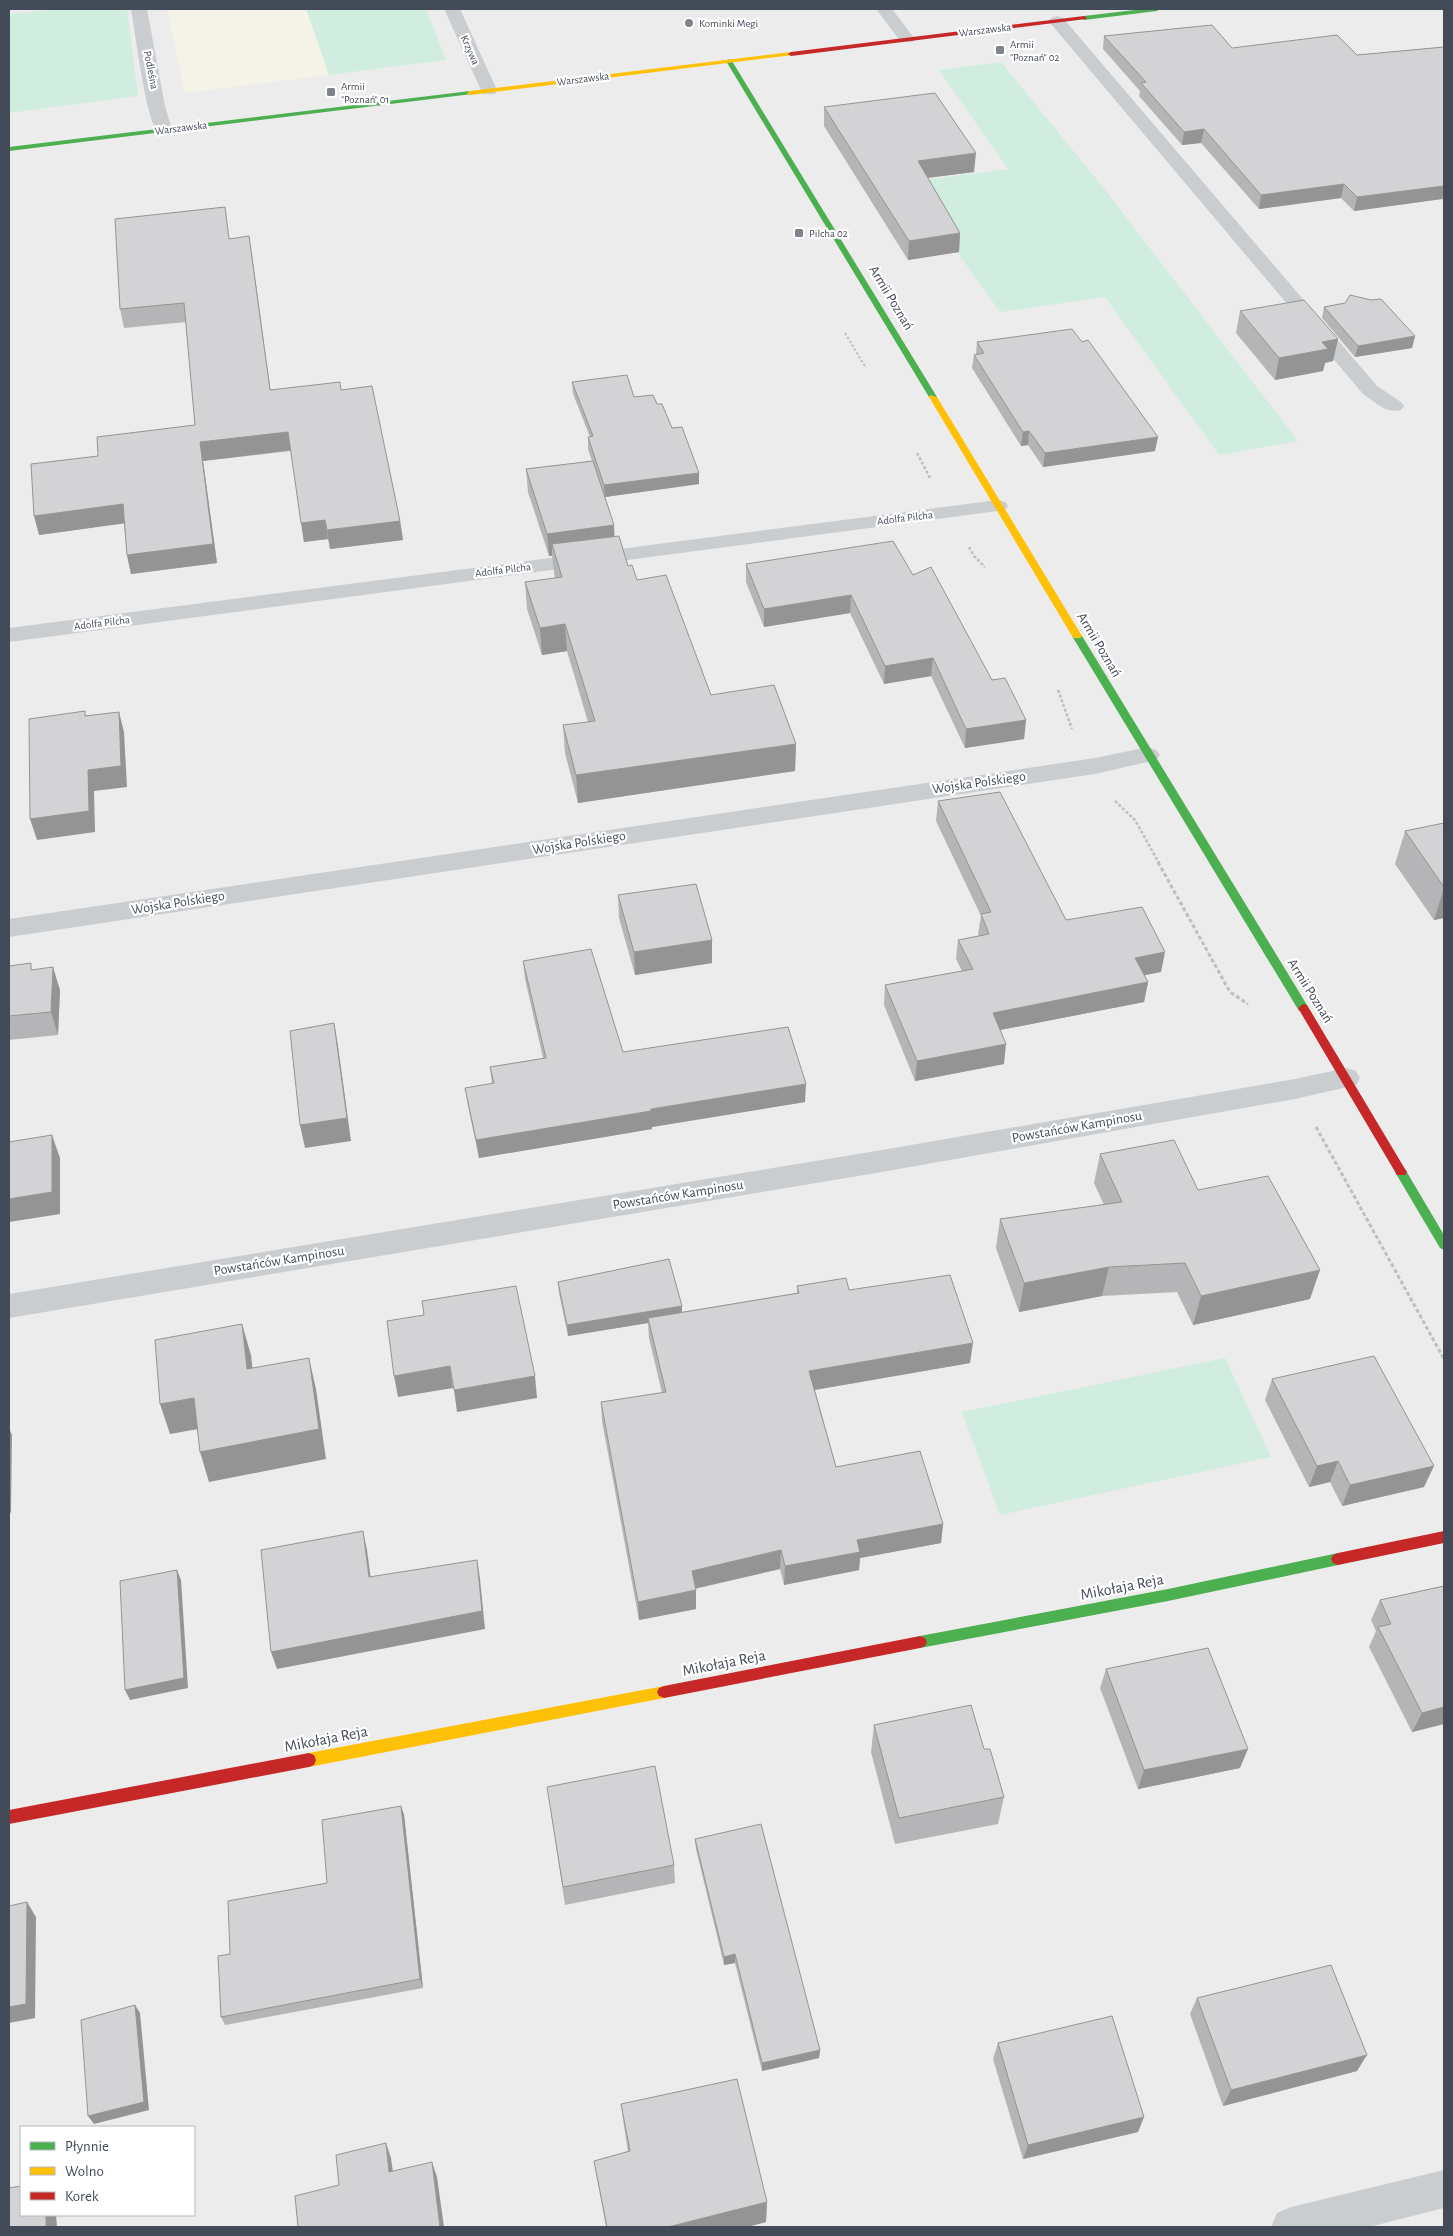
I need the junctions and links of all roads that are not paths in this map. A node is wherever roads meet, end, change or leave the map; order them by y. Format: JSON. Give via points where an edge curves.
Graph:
{"nodes":[{"id":1,"x":139,"y":9,"type":"edge"},
{"id":2,"x":452,"y":9,"type":"edge"},
{"id":3,"x":884,"y":9,"type":"edge"},
{"id":4,"x":1157,"y":9,"type":"edge"},
{"id":5,"x":1057,"y":21,"type":"junction"},
{"id":6,"x":907,"y":39,"type":"junction"},
{"id":7,"x":729,"y":61,"type":"junction"},
{"id":8,"x":489,"y":90,"type":"junction"},
{"id":9,"x":164,"y":130,"type":"junction"},
{"id":10,"x":9,"y":149,"type":"edge"},
{"id":11,"x":1394,"y":406,"type":"dead end"},
{"id":12,"x":998,"y":506,"type":"junction"},
{"id":13,"x":9,"y":635,"type":"edge"},
{"id":14,"x":1148,"y":755,"type":"junction"},
{"id":15,"x":9,"y":928,"type":"edge"},
{"id":16,"x":1346,"y":1078,"type":"junction"},
{"id":17,"x":1444,"y":1245,"type":"edge"},
{"id":18,"x":9,"y":1306,"type":"edge"},
{"id":19,"x":1444,"y":1537,"type":"edge"},
{"id":20,"x":9,"y":1816,"type":"edge"},
{"id":21,"x":1444,"y":2188,"type":"edge"},
{"id":22,"x":1291,"y":2227,"type":"edge"}],
"edges":[{"from":1,"to":9,"type":"street","name":"Podleśna"},
{"from":2,"to":8,"type":"street","name":"Krzywa"},
{"from":3,"to":6,"type":"street"},
{"from":4,"to":5,"type":"street","name":"Warszawska"},
{"from":5,"to":6,"type":"street","name":"Warszawska"},
{"from":5,"to":11,"type":"street","via":[[1370,390]]},
{"from":6,"to":7,"type":"street","name":"Warszawska"},
{"from":7,"to":8,"type":"street","name":"Warszawska"},
{"from":7,"to":12,"type":"street","name":"Armii Poznań"},
{"from":8,"to":9,"type":"street","name":"Warszawska"},
{"from":9,"to":10,"type":"street","name":"Warszawska"},
{"from":12,"to":13,"type":"street","name":"Adolfa Pilcha"},
{"from":12,"to":14,"type":"street","name":"Armii Poznań"},
{"from":14,"to":15,"type":"street","name":"Wojska Polskiego","via":[[1095,766]]},
{"from":14,"to":16,"type":"street","name":"Armii Poznań"},
{"from":16,"to":17,"type":"street","name":"Armii Poznań"},
{"from":16,"to":18,"type":"street","name":"Powstańców Kampinosu","via":[[886,1160]]},
{"from":19,"to":20,"type":"street","name":"Mikołaja Reja","via":[[1168,1595]]},
{"from":21,"to":22,"type":"street"}]}
